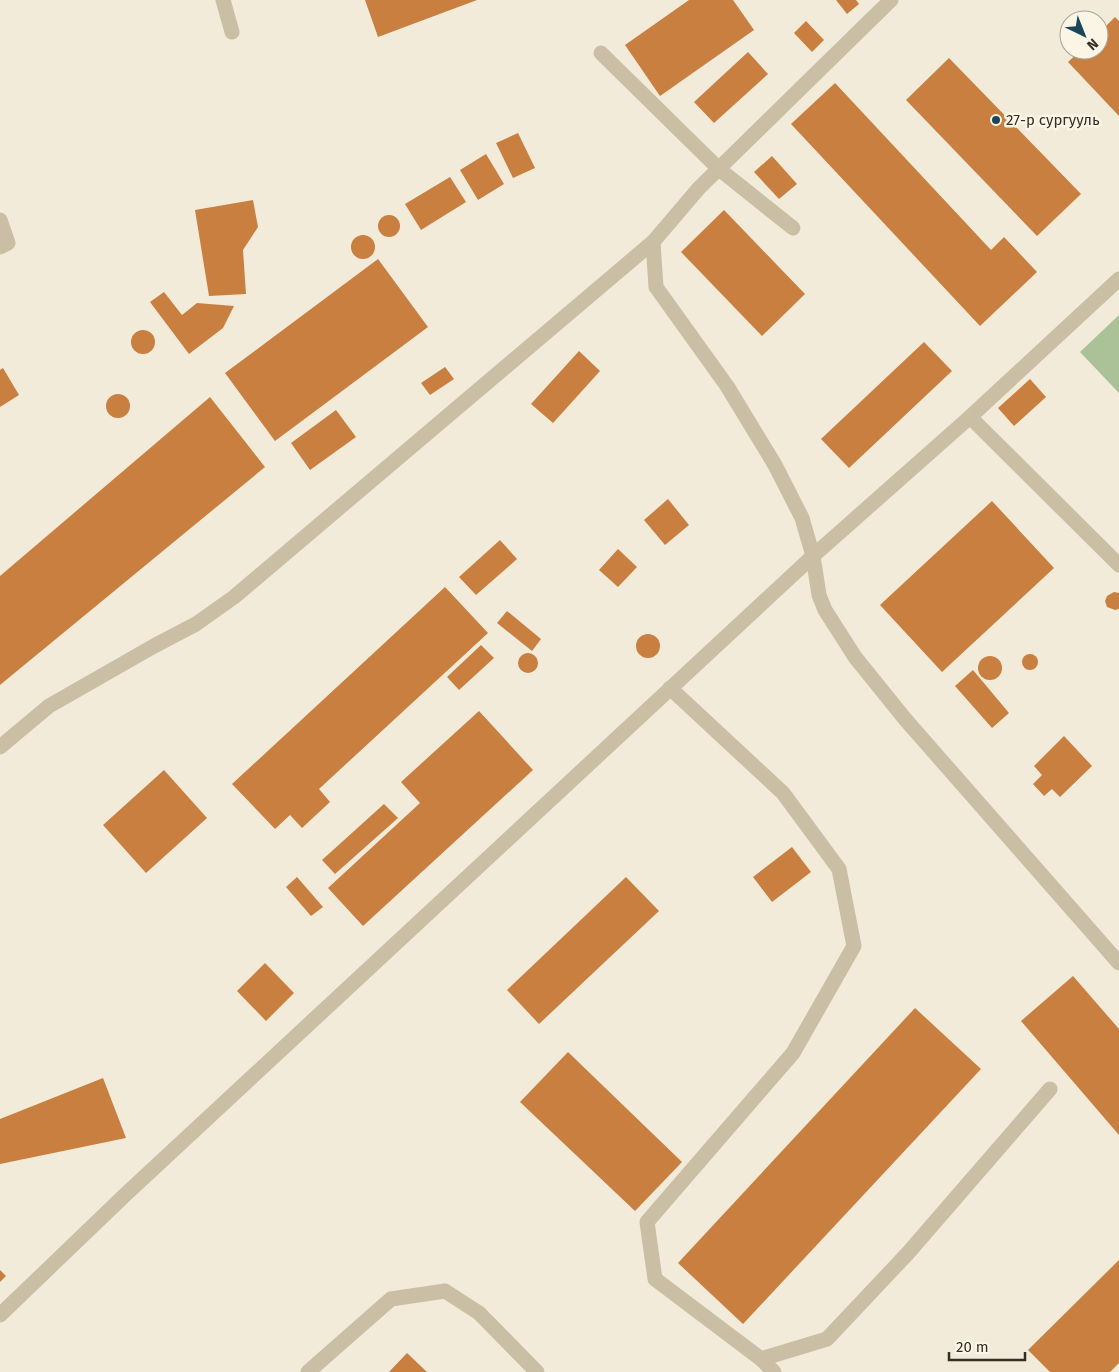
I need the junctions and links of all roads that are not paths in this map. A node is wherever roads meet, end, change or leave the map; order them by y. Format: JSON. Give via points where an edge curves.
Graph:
{"nodes":[{"id":1,"x":223,"y":0,"type":"edge"},
{"id":2,"x":891,"y":0,"type":"edge"},
{"id":3,"x":232,"y":32,"type":"dead end"},
{"id":4,"x":601,"y":53,"type":"dead end"},
{"id":5,"x":719,"y":168,"type":"junction"},
{"id":6,"x":0,"y":220,"type":"edge"},
{"id":7,"x":793,"y":228,"type":"dead end"},
{"id":8,"x":654,"y":242,"type":"junction"},
{"id":9,"x":0,"y":247,"type":"edge"},
{"id":10,"x":1119,"y":279,"type":"edge"},
{"id":11,"x":970,"y":416,"type":"junction"},
{"id":12,"x":813,"y":556,"type":"junction"},
{"id":13,"x":1119,"y":565,"type":"edge"},
{"id":14,"x":670,"y":688,"type":"junction"},
{"id":15,"x":0,"y":747,"type":"edge"},
{"id":16,"x":1119,"y":963,"type":"edge"},
{"id":17,"x":1050,"y":1089,"type":"dead end"},
{"id":18,"x":0,"y":1316,"type":"edge"},
{"id":19,"x":761,"y":1359,"type":"junction"},
{"id":20,"x":308,"y":1372,"type":"edge"},
{"id":21,"x":537,"y":1372,"type":"edge"},
{"id":22,"x":774,"y":1372,"type":"edge"}],
"edges":[{"from":1,"to":3,"type":"street"},
{"from":2,"to":5,"type":"street"},
{"from":4,"to":5,"type":"street"},
{"from":5,"to":7,"type":"street"},
{"from":5,"to":8,"type":"street"},
{"from":6,"to":9,"type":"street","via":[[8,243]]},
{"from":8,"to":12,"type":"street","via":[[656,287],[727,386],[775,465],[802,518]]},
{"from":8,"to":15,"type":"street","via":[[234,597],[196,624],[49,706]]},
{"from":10,"to":11,"type":"street"},
{"from":11,"to":12,"type":"street"},
{"from":11,"to":13,"type":"street"},
{"from":12,"to":14,"type":"street"},
{"from":12,"to":16,"type":"street","via":[[819,595],[825,610],[855,657],[905,719]]},
{"from":14,"to":18,"type":"street","via":[[143,1178]]},
{"from":14,"to":19,"type":"street","via":[[783,793],[839,869],[854,946],[792,1053],[646,1222],[655,1279]]},
{"from":17,"to":19,"type":"street","via":[[908,1253],[826,1339]]},
{"from":19,"to":22,"type":"street"},
{"from":20,"to":21,"type":"street","via":[[391,1299],[445,1291],[479,1313]]}]}
